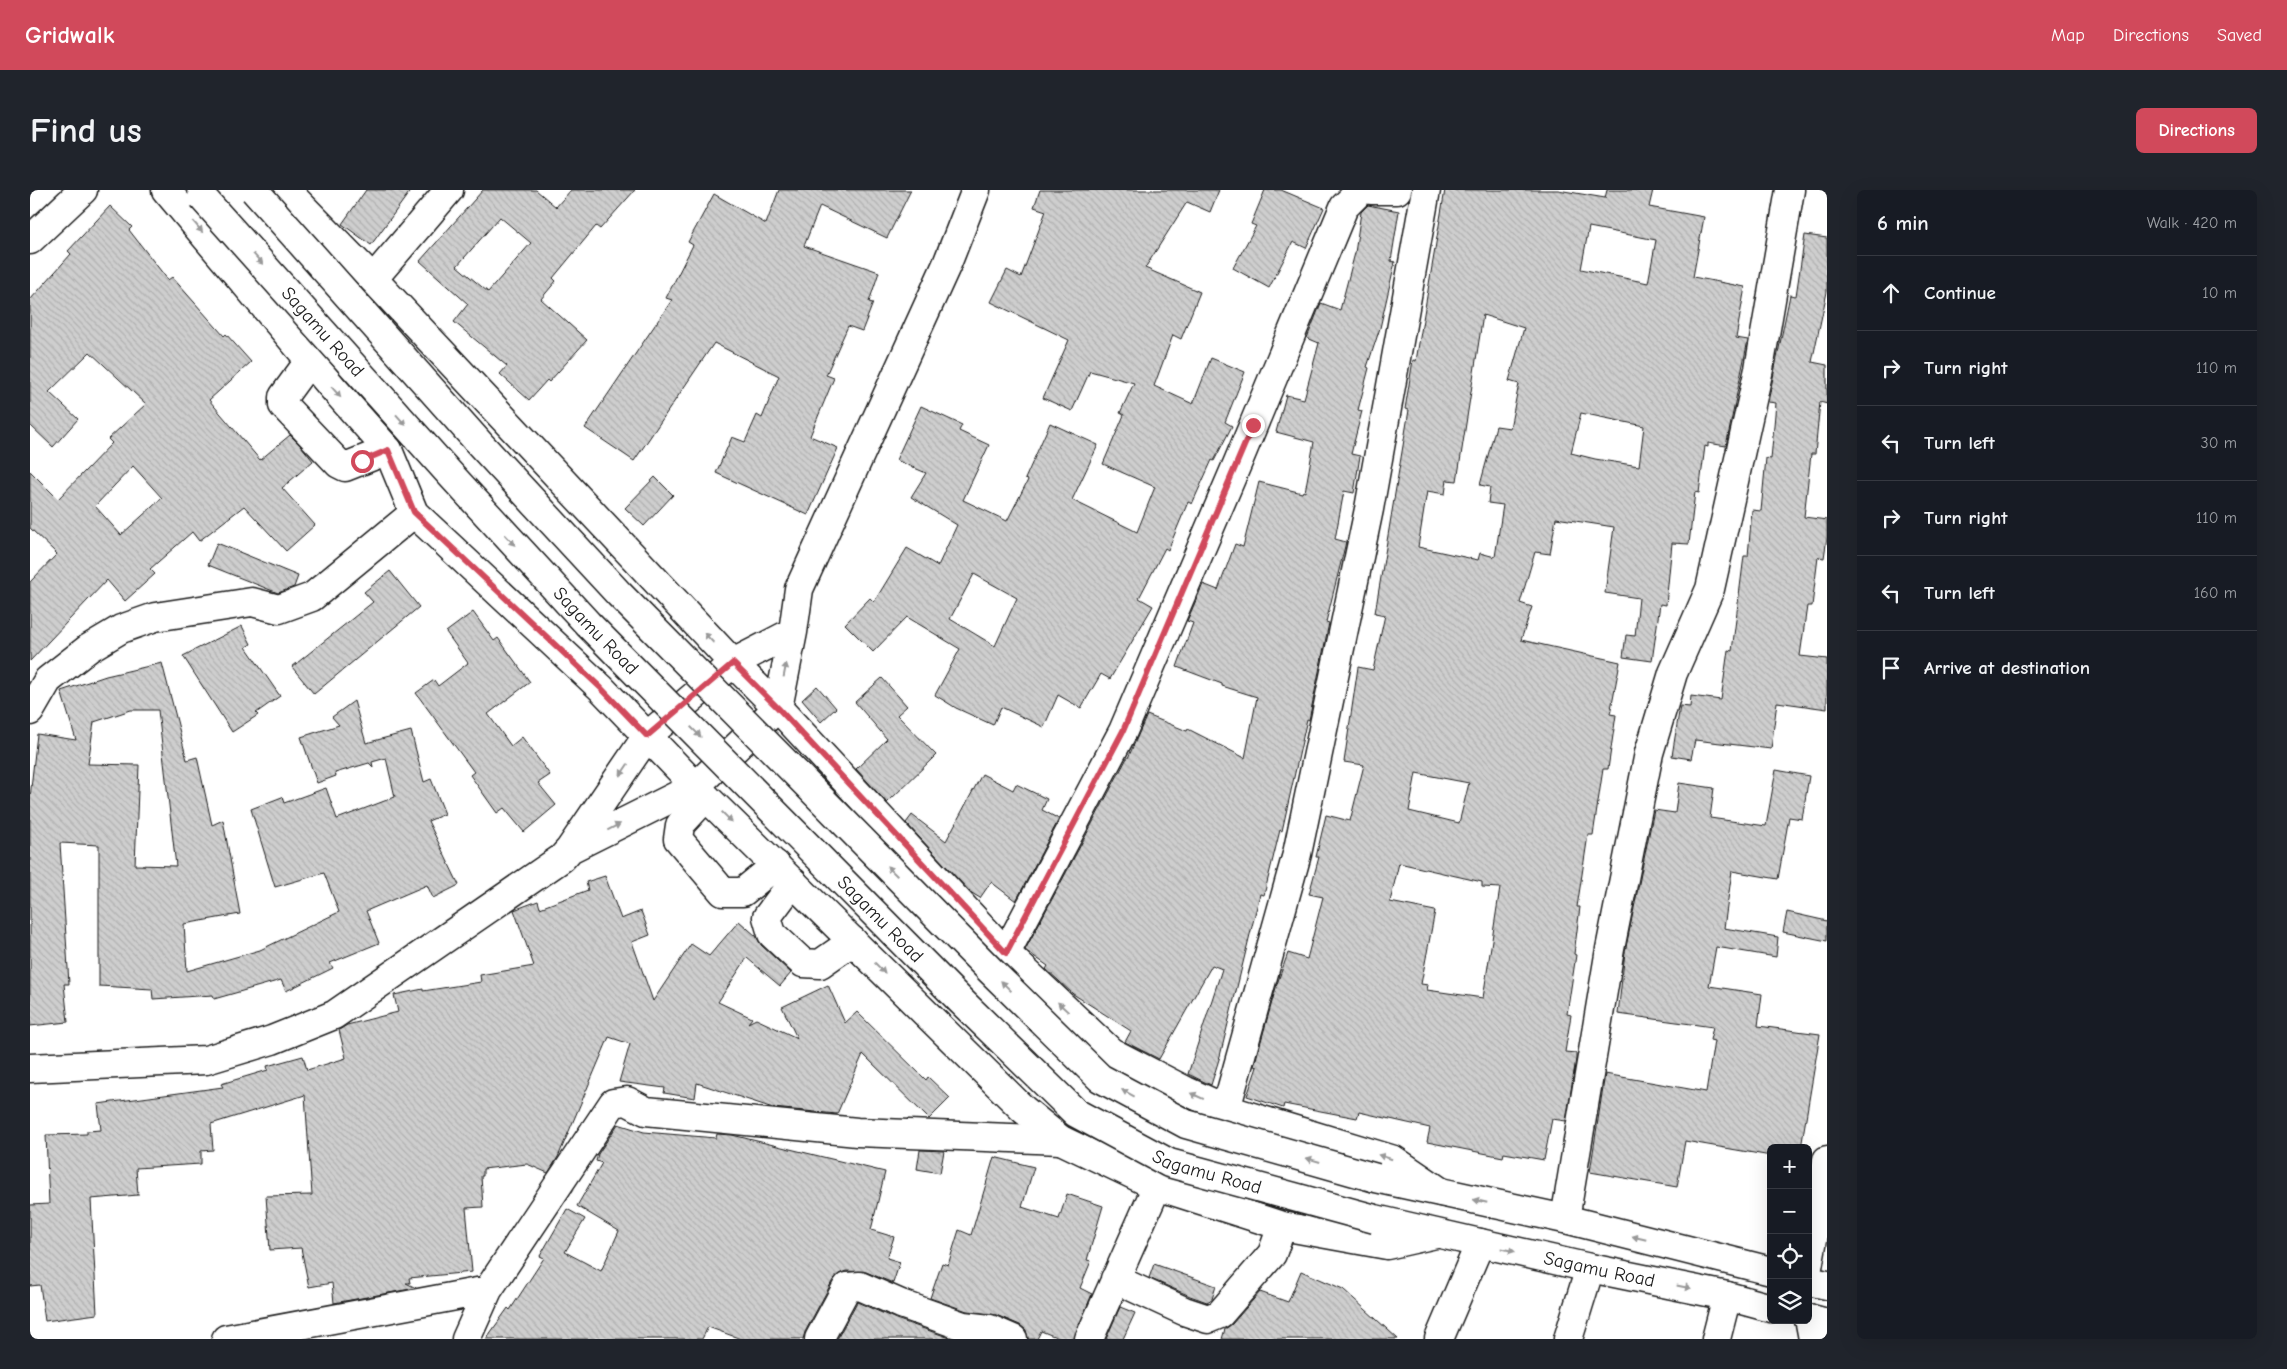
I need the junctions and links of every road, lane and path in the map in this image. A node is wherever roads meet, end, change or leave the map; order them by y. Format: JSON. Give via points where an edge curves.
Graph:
{"nodes":[{"id":1,"x":83,"y":190,"type":"edge"},
{"id":2,"x":166,"y":190,"type":"edge"},
{"id":3,"x":254,"y":190,"type":"edge"},
{"id":4,"x":286,"y":190,"type":"edge"},
{"id":5,"x":449,"y":190,"type":"edge"},
{"id":6,"x":976,"y":190,"type":"edge"},
{"id":7,"x":1361,"y":190,"type":"edge"},
{"id":8,"x":1371,"y":190,"type":"edge"},
{"id":9,"x":1397,"y":190,"type":"edge"},
{"id":10,"x":1426,"y":190,"type":"edge"},
{"id":11,"x":1790,"y":190,"type":"edge"},
{"id":12,"x":198,"y":194,"type":"edge"},
{"id":13,"x":30,"y":240,"type":"edge"},
{"id":14,"x":374,"y":280,"type":"junction"},
{"id":15,"x":310,"y":360,"type":"junction"},
{"id":16,"x":388,"y":450,"type":"junction"},
{"id":17,"x":414,"y":512,"type":"junction"},
{"id":18,"x":793,"y":632,"type":"junction"},
{"id":19,"x":733,"y":663,"type":"junction"},
{"id":20,"x":778,"y":708,"type":"junction"},
{"id":21,"x":30,"y":711,"type":"edge"},
{"id":22,"x":647,"y":736,"type":"junction"},
{"id":23,"x":701,"y":791,"type":"junction"},
{"id":24,"x":570,"y":849,"type":"junction"},
{"id":25,"x":785,"y":874,"type":"junction"},
{"id":26,"x":853,"y":941,"type":"junction"},
{"id":27,"x":1006,"y":953,"type":"junction"},
{"id":28,"x":30,"y":1068,"type":"edge"},
{"id":29,"x":1226,"y":1109,"type":"junction"},
{"id":30,"x":1060,"y":1140,"type":"junction"},
{"id":31,"x":1827,"y":1160,"type":"edge"},
{"id":32,"x":1158,"y":1186,"type":"junction"},
{"id":33,"x":1441,"y":1192,"type":"junction"},
{"id":34,"x":1565,"y":1219,"type":"junction"},
{"id":35,"x":1282,"y":1226,"type":"junction"},
{"id":36,"x":1436,"y":1234,"type":"junction"},
{"id":37,"x":1480,"y":1244,"type":"junction"},
{"id":38,"x":1812,"y":1244,"type":"edge"},
{"id":39,"x":1590,"y":1268,"type":"junction"},
{"id":40,"x":1767,"y":1270,"type":"edge"},
{"id":41,"x":1115,"y":1280,"type":"junction"},
{"id":42,"x":1812,"y":1281,"type":"edge"},
{"id":43,"x":1827,"y":1285,"type":"edge"},
{"id":44,"x":488,"y":1290,"type":"junction"},
{"id":45,"x":1727,"y":1296,"type":"junction"},
{"id":46,"x":1767,"y":1307,"type":"edge"},
{"id":47,"x":1812,"y":1319,"type":"edge"},
{"id":48,"x":1809,"y":1324,"type":"edge"},
{"id":49,"x":1827,"y":1324,"type":"edge"},
{"id":50,"x":226,"y":1339,"type":"edge"},
{"id":51,"x":466,"y":1339,"type":"edge"},
{"id":52,"x":819,"y":1339,"type":"edge"},
{"id":53,"x":1013,"y":1339,"type":"edge"},
{"id":54,"x":1089,"y":1339,"type":"edge"},
{"id":55,"x":1439,"y":1339,"type":"edge"},
{"id":56,"x":1568,"y":1339,"type":"edge"},
{"id":57,"x":1716,"y":1339,"type":"edge"},
{"id":58,"x":1813,"y":1339,"type":"edge"}],
"edges":[{"from":1,"to":13,"type":"main road"},
{"from":2,"to":15,"type":"main road","one_way":true},
{"from":33,"to":3,"type":"main road","name":"Sagamu Road","one_way":true,"bridge":true,"via":[[1376,1178],[1186,1124],[1100,1078],[619,594],[480,444]]},
{"from":4,"to":14,"type":"main road"},
{"from":5,"to":14,"type":"main road"},
{"from":6,"to":18,"type":"main road","via":[[947,264],[798,589]]},
{"from":7,"to":27,"type":"main road","via":[[1344,207],[1123,731]]},
{"from":8,"to":9,"type":"main road"},
{"from":10,"to":29,"type":"main road","via":[[1369,509],[1297,854]]},
{"from":11,"to":34,"type":"main road","via":[[1759,369],[1710,588],[1673,674],[1649,753],[1610,949]]},
{"from":12,"to":36,"type":"main road","name":"Sagamu Road","one_way":true,"bridge":true,"via":[[588,624],[1076,1113],[1169,1163]]},
{"from":19,"to":14,"type":"main road","one_way":true},
{"from":15,"to":16,"type":"main road","one_way":true},
{"from":15,"to":16,"type":"main road","via":[[283,398],[283,405],[345,467]]},
{"from":16,"to":17,"type":"main road"},
{"from":17,"to":21,"type":"main road","via":[[312,596],[279,609],[252,602],[155,617],[121,629],[89,648],[48,680]]},
{"from":17,"to":22,"type":"main road","via":[[601,688]]},
{"from":18,"to":19,"type":"main road"},
{"from":20,"to":18,"type":"main road","one_way":true},
{"from":19,"to":20,"type":"main road"},
{"from":19,"to":22,"type":"main road"},
{"from":20,"to":23,"type":"main road"},
{"from":20,"to":27,"type":"main road"},
{"from":22,"to":23,"type":"main road"},
{"from":22,"to":24,"type":"main road","one_way":true},
{"from":24,"to":23,"type":"main road","one_way":true},
{"from":23,"to":25,"type":"main road","one_way":true},
{"from":23,"to":25,"type":"main road","via":[[680,825],[678,840],[722,892],[743,892]]},
{"from":24,"to":28,"type":"main road","via":[[562,858],[334,1015],[272,1040],[206,1060]]},
{"from":25,"to":26,"type":"main road"},
{"from":25,"to":26,"type":"main road","via":[[767,917],[772,934],[803,963],[820,964]]},
{"from":26,"to":30,"type":"main road","one_way":true,"via":[[1023,1109]]},
{"from":29,"to":27,"type":"main road","one_way":true,"via":[[1111,1052]]},
{"from":33,"to":29,"type":"main road","one_way":true,"via":[[1394,1160]]},
{"from":30,"to":32,"type":"main road"},
{"from":30,"to":44,"type":"main road","via":[[857,1132],[646,1111],[627,1101],[613,1102]]},
{"from":31,"to":38,"type":"main road"},
{"from":32,"to":35,"type":"main road"},
{"from":32,"to":41,"type":"main road"},
{"from":34,"to":33,"type":"main road","name":"Sagamu Road","one_way":true},
{"from":40,"to":34,"type":"main road","name":"Sagamu Road","one_way":true},
{"from":35,"to":36,"type":"main road","via":[[1387,1246]]},
{"from":35,"to":41,"type":"main road","via":[[1272,1254],[1220,1314],[1208,1319]]},
{"from":36,"to":37,"type":"main road","name":"Sagamu Road"},
{"from":37,"to":39,"type":"main road","name":"Sagamu Road","one_way":true},
{"from":37,"to":55,"type":"main road"},
{"from":39,"to":45,"type":"main road","name":"Sagamu Road","one_way":true},
{"from":39,"to":56,"type":"main road"},
{"from":41,"to":54,"type":"main road"},
{"from":42,"to":43,"type":"main road"},
{"from":44,"to":50,"type":"main road"},
{"from":44,"to":51,"type":"main road"},
{"from":45,"to":46,"type":"main road","name":"Sagamu Road"},
{"from":45,"to":57,"type":"main road"},
{"from":47,"to":49,"type":"main road"},
{"from":48,"to":58,"type":"main road"},
{"from":52,"to":53,"type":"main road","via":[[847,1288],[860,1286],[963,1326],[990,1328]]}]}
